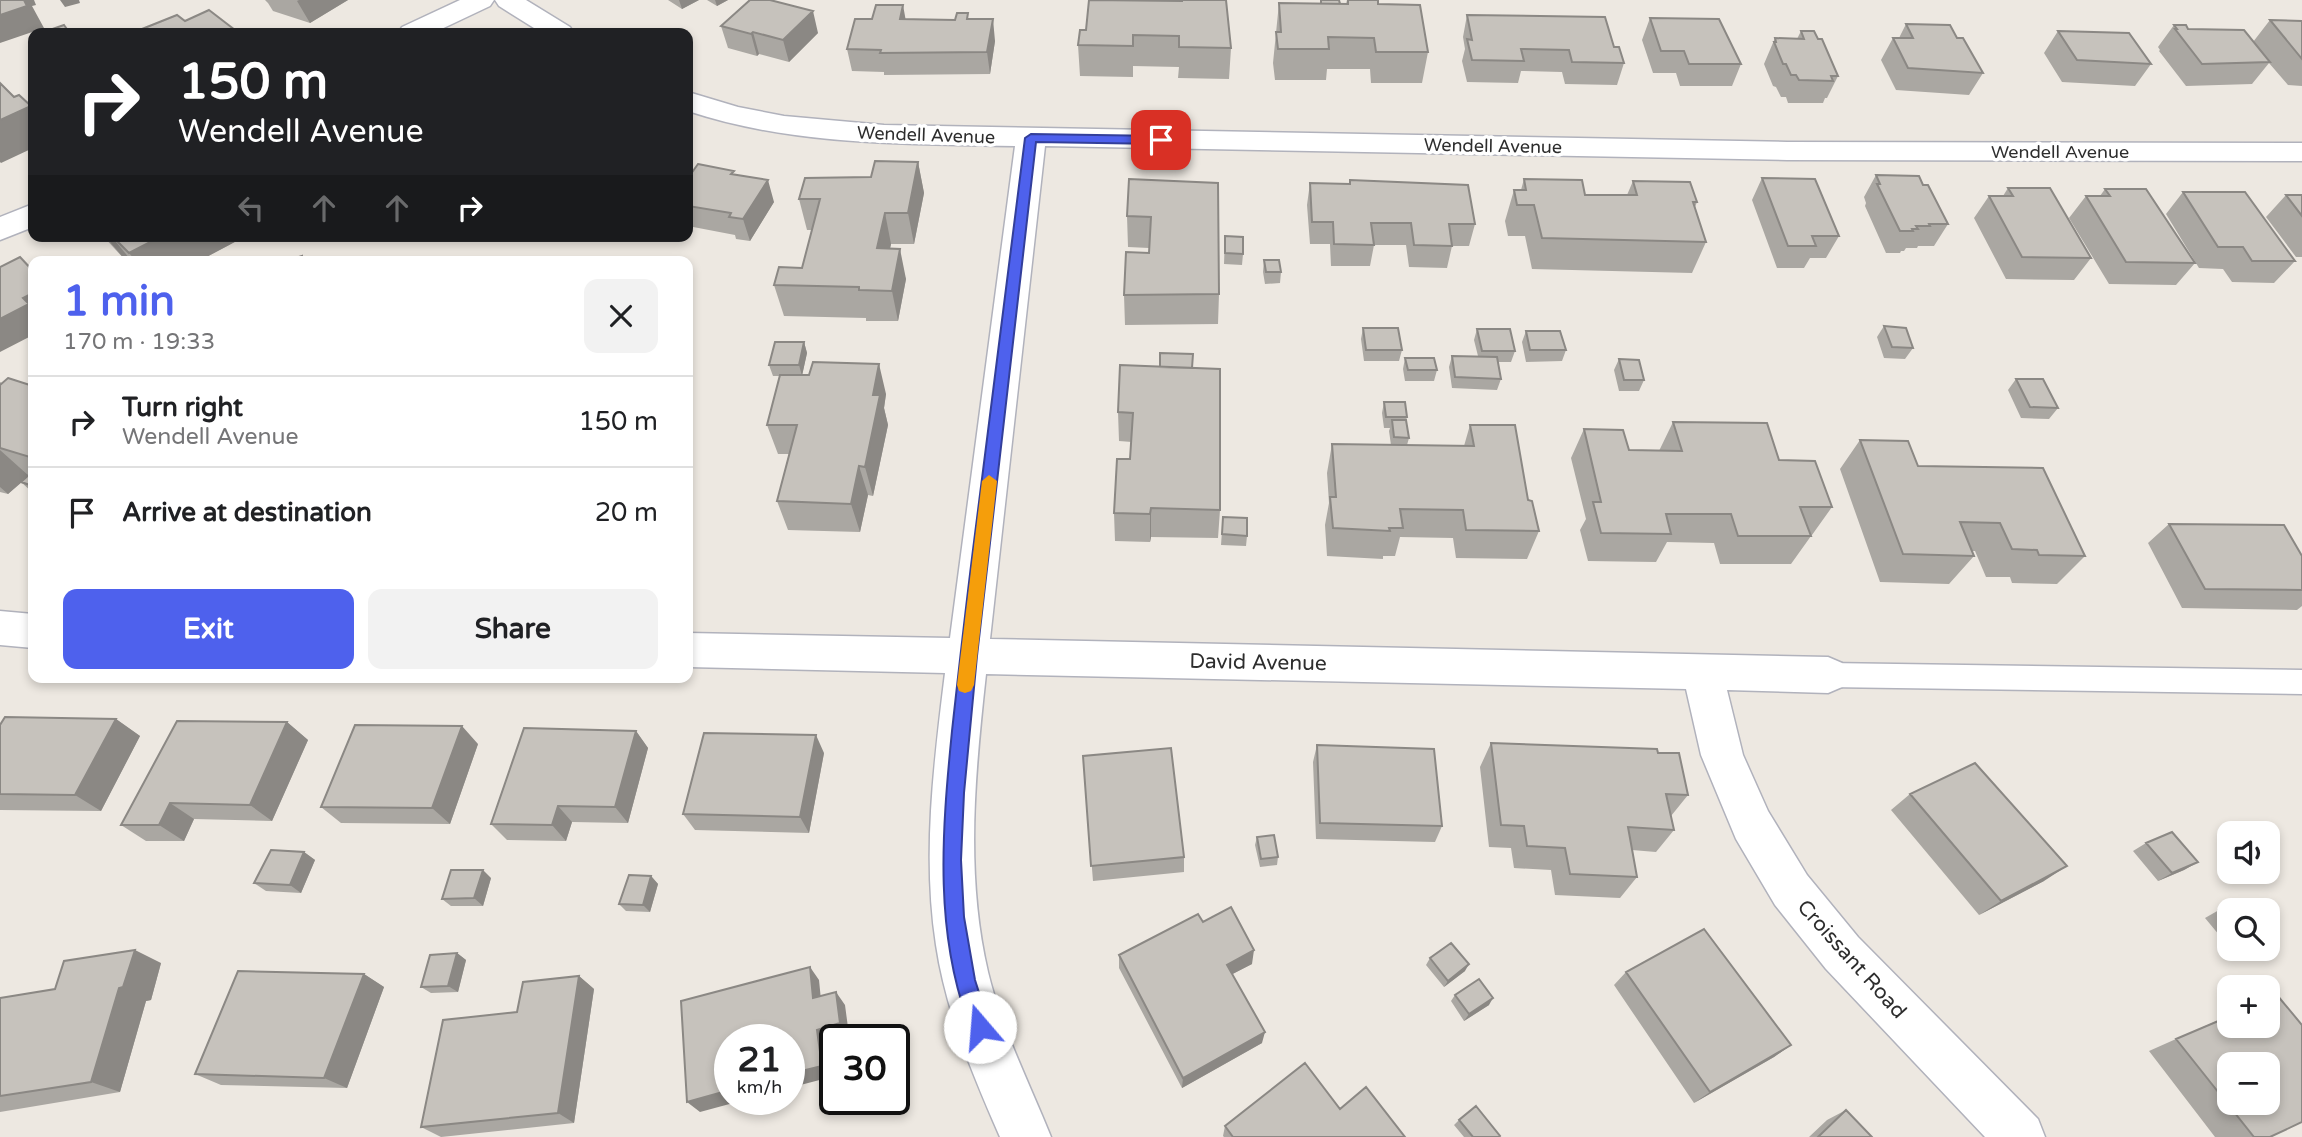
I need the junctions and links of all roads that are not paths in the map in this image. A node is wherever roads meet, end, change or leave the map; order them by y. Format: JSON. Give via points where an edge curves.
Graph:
{"nodes":[{"id":1,"x":481,"y":0,"type":"edge"},
{"id":2,"x":508,"y":0,"type":"edge"},
{"id":3,"x":422,"y":28,"type":"edge"},
{"id":4,"x":552,"y":28,"type":"edge"},
{"id":5,"x":693,"y":104,"type":"edge"},
{"id":6,"x":1031,"y":138,"type":"junction"},
{"id":7,"x":2302,"y":152,"type":"edge"},
{"id":8,"x":28,"y":216,"type":"edge"},
{"id":9,"x":0,"y":230,"type":"edge"},
{"id":10,"x":0,"y":628,"type":"edge"},
{"id":11,"x":28,"y":631,"type":"edge"},
{"id":12,"x":693,"y":650,"type":"edge"},
{"id":13,"x":968,"y":656,"type":"junction"},
{"id":14,"x":1702,"y":672,"type":"junction"},
{"id":15,"x":1828,"y":675,"type":"joint"},
{"id":16,"x":2302,"y":682,"type":"edge"},
{"id":17,"x":1026,"y":1137,"type":"edge"},
{"id":18,"x":2020,"y":1137,"type":"edge"}],
"edges":[{"from":1,"to":3,"type":"street"},
{"from":2,"to":4,"type":"street"},
{"from":5,"to":6,"type":"street","name":"Wendell Avenue","via":[[732,116],[831,131]]},
{"from":6,"to":7,"type":"street","name":"Wendell Avenue","via":[[1787,150]]},
{"from":6,"to":13,"type":"street"},
{"from":8,"to":9,"type":"street"},
{"from":10,"to":11,"type":"street"},
{"from":12,"to":13,"type":"street","name":"David Avenue"},
{"from":13,"to":14,"type":"street","name":"David Avenue"},
{"from":13,"to":17,"type":"street","via":[[954,806],[955,917],[965,980],[988,1051]]},
{"from":14,"to":15,"type":"street","name":"David Avenue"},
{"from":14,"to":18,"type":"street","name":"Croissant Road","via":[[1722,755],[1752,825],[1791,890],[1842,953]]},
{"from":15,"to":16,"type":"lane"}]}
